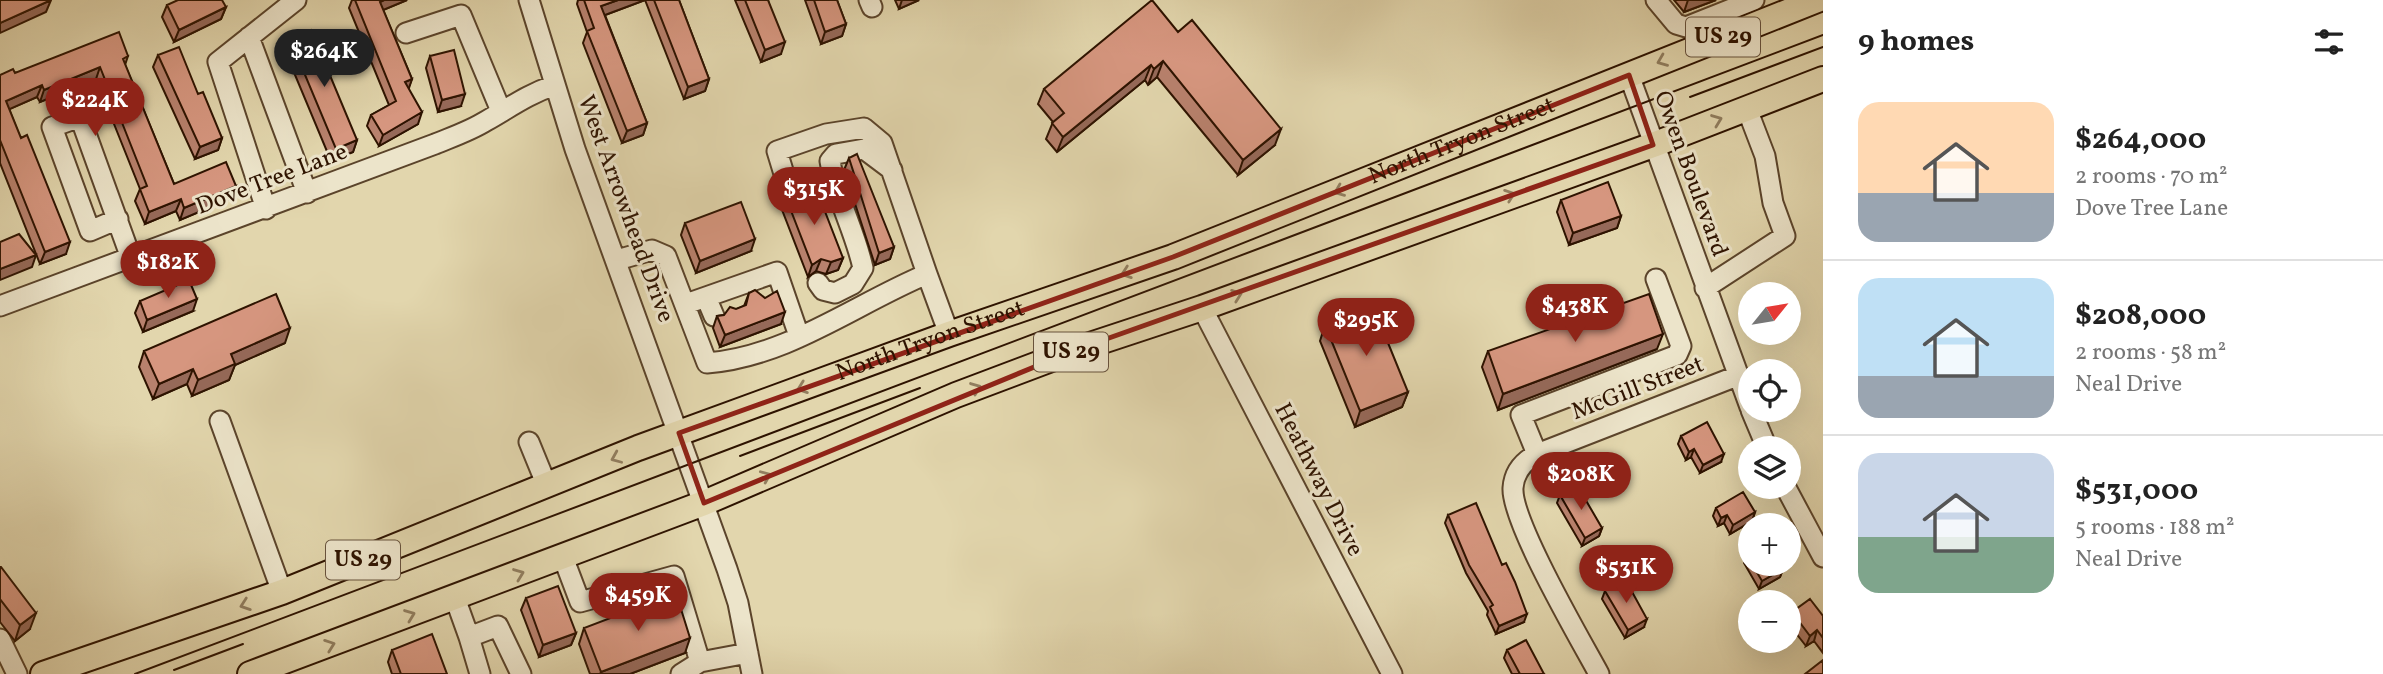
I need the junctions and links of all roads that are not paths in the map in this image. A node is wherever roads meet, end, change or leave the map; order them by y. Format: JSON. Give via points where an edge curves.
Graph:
{"nodes":[{"id":1,"x":296,"y":0,"type":"edge"},
{"id":2,"x":529,"y":0,"type":"edge"},
{"id":3,"x":1656,"y":0,"type":"edge"},
{"id":4,"x":1754,"y":0,"type":"edge"},
{"id":5,"x":1817,"y":0,"type":"edge"},
{"id":6,"x":1768,"y":9,"type":"edge"},
{"id":7,"x":405,"y":33,"type":"dead end"},
{"id":8,"x":249,"y":37,"type":"junction"},
{"id":9,"x":1629,"y":75,"type":"junction"},
{"id":10,"x":1823,"y":79,"type":"edge"},
{"id":11,"x":555,"y":85,"type":"junction"},
{"id":12,"x":1747,"y":109,"type":"junction"},
{"id":13,"x":501,"y":111,"type":"junction"},
{"id":14,"x":1653,"y":145,"type":"junction"},
{"id":15,"x":892,"y":170,"type":"junction"},
{"id":16,"x":307,"y":193,"type":"junction"},
{"id":17,"x":791,"y":197,"type":"edge"},
{"id":18,"x":266,"y":209,"type":"junction"},
{"id":19,"x":118,"y":219,"type":"junction"},
{"id":20,"x":131,"y":258,"type":"junction"},
{"id":21,"x":617,"y":260,"type":"junction"},
{"id":22,"x":927,"y":274,"type":"junction"},
{"id":23,"x":1656,"y":279,"type":"dead end"},
{"id":24,"x":818,"y":283,"type":"dead end"},
{"id":25,"x":1705,"y":288,"type":"junction"},
{"id":26,"x":726,"y":290,"type":"junction"},
{"id":27,"x":706,"y":297,"type":"junction"},
{"id":28,"x":686,"y":304,"type":"junction"},
{"id":29,"x":0,"y":306,"type":"edge"},
{"id":30,"x":1202,"y":308,"type":"junction"},
{"id":31,"x":733,"y":309,"type":"edge"},
{"id":32,"x":714,"y":316,"type":"edge"},
{"id":33,"x":949,"y":334,"type":"junction"},
{"id":34,"x":799,"y":336,"type":"junction"},
{"id":35,"x":1737,"y":376,"type":"joint"},
{"id":36,"x":220,"y":421,"type":"dead end"},
{"id":37,"x":679,"y":433,"type":"junction"},
{"id":38,"x":529,"y":442,"type":"dead end"},
{"id":39,"x":1536,"y":454,"type":"junction"},
{"id":40,"x":547,"y":486,"type":"junction"},
{"id":41,"x":1792,"y":499,"type":"edge"},
{"id":42,"x":704,"y":503,"type":"junction"},
{"id":43,"x":563,"y":556,"type":"junction"},
{"id":44,"x":1823,"y":557,"type":"edge"},
{"id":45,"x":282,"y":592,"type":"junction"},
{"id":46,"x":455,"y":598,"type":"junction"},
{"id":47,"x":469,"y":637,"type":"junction"},
{"id":48,"x":0,"y":639,"type":"edge"},
{"id":49,"x":748,"y":653,"type":"junction"},
{"id":50,"x":700,"y":662,"type":"junction"},
{"id":51,"x":17,"y":674,"type":"edge"},
{"id":52,"x":43,"y":674,"type":"edge"},
{"id":53,"x":250,"y":674,"type":"edge"},
{"id":54,"x":480,"y":674,"type":"edge"},
{"id":55,"x":521,"y":674,"type":"edge"},
{"id":56,"x":681,"y":674,"type":"edge"},
{"id":57,"x":752,"y":674,"type":"edge"},
{"id":58,"x":1392,"y":674,"type":"edge"},
{"id":59,"x":1599,"y":674,"type":"edge"}],
"edges":[{"from":1,"to":8,"type":"street"},
{"from":2,"to":11,"type":"street","name":"West Arrowhead Drive"},
{"from":3,"to":4,"type":"street","via":[[1676,24],[1686,27]]},
{"from":5,"to":6,"type":"main road","name":"North Tryon Street","number":"US 29"},
{"from":6,"to":9,"type":"main road","name":"North Tryon Street","number":"US 29","one_way":true},
{"from":7,"to":13,"type":"street","via":[[461,15]]},
{"from":8,"to":16,"type":"street"},
{"from":8,"to":18,"type":"street","via":[[218,62]]},
{"from":9,"to":14,"type":"street","name":"Owen Boulevard"},
{"from":9,"to":33,"type":"main road","name":"North Tryon Street","number":"US 29","one_way":true,"via":[[1173,257]]},
{"from":10,"to":12,"type":"main road","number":"US 29"},
{"from":11,"to":13,"type":"street","name":"Dove Tree Lane"},
{"from":11,"to":21,"type":"street","name":"West Arrowhead Drive"},
{"from":14,"to":12,"type":"main road","number":"US 29","one_way":true},
{"from":12,"to":25,"type":"street","via":[[1765,156],[1773,203],[1785,236]]},
{"from":13,"to":16,"type":"street","name":"Dove Tree Lane","via":[[460,134]]},
{"from":14,"to":25,"type":"street","name":"Owen Boulevard"},
{"from":30,"to":14,"type":"main road","number":"US 29","one_way":true},
{"from":15,"to":17,"type":"street","via":[[882,143],[864,128],[826,134],[777,151]]},
{"from":15,"to":22,"type":"street"},
{"from":15,"to":24,"type":"street","via":[[864,149],[835,154],[830,161],[863,268],[853,284],[835,293]]},
{"from":16,"to":18,"type":"street","name":"Dove Tree Lane"},
{"from":18,"to":20,"type":"street","name":"Dove Tree Lane"},
{"from":19,"to":19,"type":"street","via":[[80,117],[52,127],[90,231]]},
{"from":19,"to":20,"type":"street"},
{"from":20,"to":29,"type":"street","name":"Dove Tree Lane"},
{"from":21,"to":28,"type":"street","via":[[652,250],[666,256]]},
{"from":21,"to":37,"type":"street","name":"West Arrowhead Drive"},
{"from":22,"to":33,"type":"street"},
{"from":22,"to":34,"type":"street"},
{"from":23,"to":39,"type":"street","via":[[1681,346],[1677,355],[1521,415]]},
{"from":25,"to":35,"type":"street","name":"Owen Boulevard"},
{"from":26,"to":27,"type":"street"},
{"from":26,"to":31,"type":"street"},
{"from":26,"to":34,"type":"street","via":[[758,289],[777,272]]},
{"from":27,"to":28,"type":"street"},
{"from":27,"to":32,"type":"street"},
{"from":28,"to":34,"type":"street","via":[[707,363],[776,335]]},
{"from":42,"to":30,"type":"main road","number":"US 29","one_way":true,"via":[[956,396]]},
{"from":30,"to":58,"type":"street","name":"Heathway Drive"},
{"from":33,"to":37,"type":"main road","name":"North Tryon Street","number":"US 29","one_way":true},
{"from":35,"to":39,"type":"street","name":"McGill Street"},
{"from":36,"to":45,"type":"street"},
{"from":37,"to":40,"type":"main road","name":"North Tryon Street","number":"US 29","one_way":true},
{"from":37,"to":42,"type":"street","name":"West Arrowhead Drive"},
{"from":38,"to":40,"type":"street"},
{"from":39,"to":59,"type":"street","name":"McGill Street","via":[[1520,467],[1513,488],[1518,513]]},
{"from":40,"to":45,"type":"main road","name":"North Tryon Street","number":"US 29"},
{"from":41,"to":44,"type":"street"},
{"from":42,"to":43,"type":"main road","number":"US 29"},
{"from":42,"to":49,"type":"street","name":"West Arrowhead Drive","via":[[738,603]]},
{"from":46,"to":43,"type":"main road","number":"US 29","one_way":true},
{"from":43,"to":50,"type":"street","via":[[580,602],[674,576]]},
{"from":45,"to":52,"type":"main road","name":"North Tryon Street","number":"US 29","one_way":true},
{"from":46,"to":47,"type":"street"},
{"from":53,"to":46,"type":"main road","number":"US 29","one_way":true},
{"from":47,"to":54,"type":"street"},
{"from":47,"to":55,"type":"street","via":[[498,626]]},
{"from":48,"to":51,"type":"street"},
{"from":49,"to":50,"type":"street"},
{"from":49,"to":57,"type":"street","name":"West Arrowhead Drive"},
{"from":50,"to":56,"type":"street"}]}
